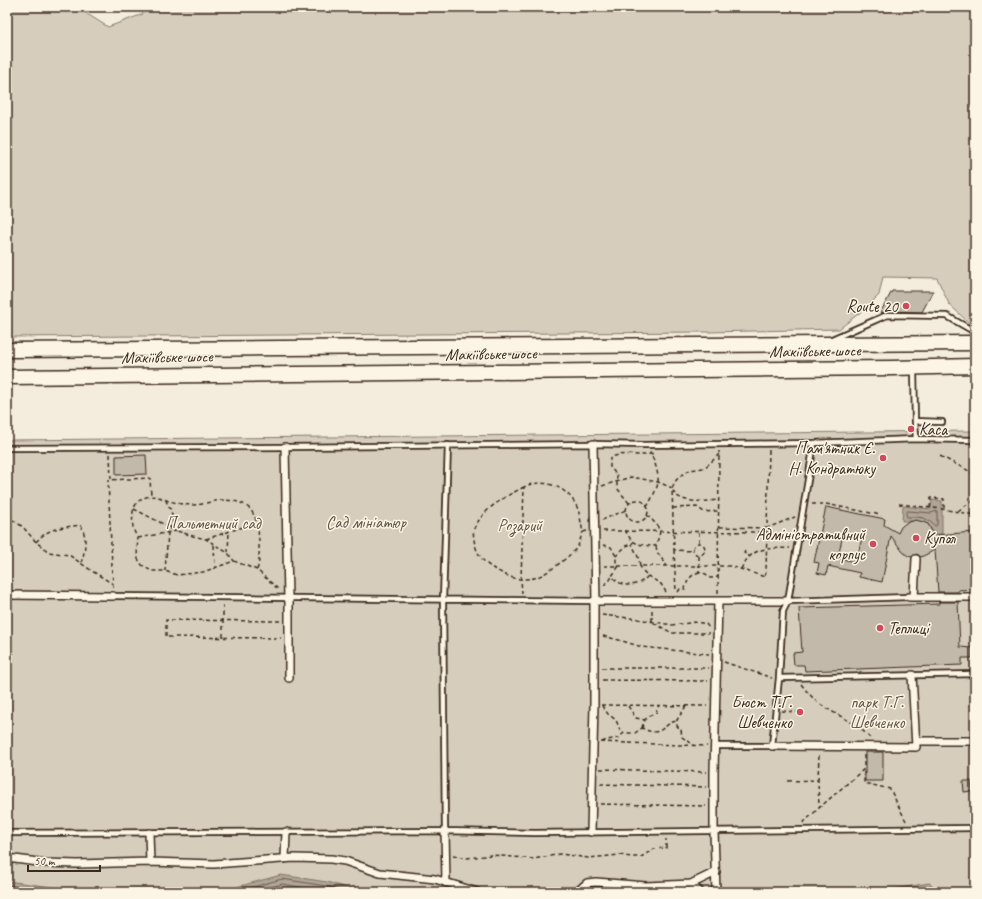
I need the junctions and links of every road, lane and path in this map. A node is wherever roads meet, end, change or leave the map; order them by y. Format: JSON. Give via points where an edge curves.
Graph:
{"nodes":[{"id":1,"x":975,"y":332,"type":"edge"},
{"id":2,"x":975,"y":343,"type":"edge"},
{"id":3,"x":819,"y":345,"type":"junction"},
{"id":4,"x":7,"y":350,"type":"edge"},
{"id":5,"x":975,"y":366,"type":"edge"},
{"id":6,"x":914,"y":368,"type":"junction"},
{"id":7,"x":7,"y":377,"type":"edge"},
{"id":8,"x":915,"y":421,"type":"junction"},
{"id":9,"x":942,"y":422,"type":"dead end"},
{"id":10,"x":916,"y":439,"type":"junction"},
{"id":11,"x":975,"y":440,"type":"edge"},
{"id":12,"x":814,"y":443,"type":"junction"},
{"id":13,"x":593,"y":444,"type":"junction"},
{"id":14,"x":719,"y":444,"type":"junction"},
{"id":15,"x":770,"y":444,"type":"junction"},
{"id":16,"x":448,"y":445,"type":"junction"},
{"id":17,"x":653,"y":445,"type":"junction"},
{"id":18,"x":285,"y":447,"type":"junction"},
{"id":19,"x":7,"y":448,"type":"edge"},
{"id":20,"x":110,"y":448,"type":"junction"},
{"id":21,"x":660,"y":452,"type":"dead end"},
{"id":22,"x":650,"y":454,"type":"junction"},
{"id":23,"x":719,"y":454,"type":"junction"},
{"id":24,"x":940,"y":456,"type":"dead end"},
{"id":25,"x":975,"y":474,"type":"edge"},
{"id":26,"x":111,"y":480,"type":"junction"},
{"id":27,"x":616,"y":482,"type":"junction"},
{"id":28,"x":658,"y":482,"type":"junction"},
{"id":29,"x":524,"y":487,"type":"junction"},
{"id":30,"x":672,"y":488,"type":"junction"},
{"id":31,"x":594,"y":490,"type":"junction"},
{"id":32,"x":151,"y":496,"type":"junction"},
{"id":33,"x":975,"y":499,"type":"edge"},
{"id":34,"x":719,"y":500,"type":"junction"},
{"id":35,"x":166,"y":501,"type":"junction"},
{"id":36,"x":629,"y":503,"type":"junction"},
{"id":37,"x":804,"y":503,"type":"junction"},
{"id":38,"x":899,"y":504,"type":"dead end"},
{"id":39,"x":647,"y":507,"type":"junction"},
{"id":40,"x":673,"y":508,"type":"junction"},
{"id":41,"x":931,"y":508,"type":"junction"},
{"id":42,"x":134,"y":509,"type":"junction"},
{"id":43,"x":943,"y":509,"type":"junction"},
{"id":44,"x":626,"y":510,"type":"junction"},
{"id":45,"x":719,"y":511,"type":"junction"},
{"id":46,"x":958,"y":511,"type":"junction"},
{"id":47,"x":647,"y":515,"type":"junction"},
{"id":48,"x":801,"y":515,"type":"junction"},
{"id":49,"x":975,"y":515,"type":"edge"},
{"id":50,"x":7,"y":516,"type":"edge"},
{"id":51,"x":881,"y":516,"type":"dead end"},
{"id":52,"x":258,"y":525,"type":"junction"},
{"id":53,"x":170,"y":527,"type":"junction"},
{"id":54,"x":594,"y":527,"type":"junction"},
{"id":55,"x":719,"y":527,"type":"junction"},
{"id":56,"x":767,"y":528,"type":"junction"},
{"id":57,"x":177,"y":530,"type":"junction"},
{"id":58,"x":625,"y":530,"type":"junction"},
{"id":59,"x":674,"y":531,"type":"junction"},
{"id":60,"x":699,"y":531,"type":"junction"},
{"id":61,"x":719,"y":531,"type":"junction"},
{"id":62,"x":229,"y":532,"type":"junction"},
{"id":63,"x":583,"y":532,"type":"junction"},
{"id":64,"x":660,"y":532,"type":"junction"},
{"id":65,"x":767,"y":532,"type":"junction"},
{"id":66,"x":168,"y":533,"type":"junction"},
{"id":67,"x":138,"y":538,"type":"junction"},
{"id":68,"x":206,"y":538,"type":"junction"},
{"id":69,"x":36,"y":542,"type":"junction"},
{"id":70,"x":633,"y":543,"type":"junction"},
{"id":71,"x":699,"y":543,"type":"junction"},
{"id":72,"x":214,"y":545,"type":"junction"},
{"id":73,"x":656,"y":546,"type":"junction"},
{"id":74,"x":796,"y":547,"type":"junction"},
{"id":75,"x":595,"y":548,"type":"junction"},
{"id":76,"x":674,"y":550,"type":"junction"},
{"id":77,"x":767,"y":550,"type":"junction"},
{"id":78,"x":693,"y":551,"type":"junction"},
{"id":79,"x":228,"y":553,"type":"junction"},
{"id":80,"x":744,"y":553,"type":"dead end"},
{"id":81,"x":616,"y":556,"type":"junction"},
{"id":82,"x":699,"y":556,"type":"junction"},
{"id":83,"x":749,"y":556,"type":"junction"},
{"id":84,"x":916,"y":559,"type":"dead end"},
{"id":85,"x":234,"y":561,"type":"junction"},
{"id":86,"x":81,"y":563,"type":"junction"},
{"id":87,"x":595,"y":566,"type":"junction"},
{"id":88,"x":618,"y":566,"type":"junction"},
{"id":89,"x":640,"y":566,"type":"junction"},
{"id":90,"x":667,"y":566,"type":"junction"},
{"id":91,"x":674,"y":566,"type":"junction"},
{"id":92,"x":699,"y":566,"type":"junction"},
{"id":93,"x":719,"y":566,"type":"junction"},
{"id":94,"x":215,"y":569,"type":"junction"},
{"id":95,"x":741,"y":569,"type":"junction"},
{"id":96,"x":165,"y":570,"type":"junction"},
{"id":97,"x":257,"y":570,"type":"junction"},
{"id":98,"x":699,"y":572,"type":"junction"},
{"id":99,"x":648,"y":576,"type":"junction"},
{"id":100,"x":719,"y":577,"type":"junction"},
{"id":101,"x":521,"y":579,"type":"junction"},
{"id":102,"x":112,"y":584,"type":"junction"},
{"id":103,"x":676,"y":593,"type":"junction"},
{"id":104,"x":7,"y":595,"type":"edge"},
{"id":105,"x":113,"y":596,"type":"junction"},
{"id":106,"x":911,"y":597,"type":"junction"},
{"id":107,"x":975,"y":597,"type":"edge"},
{"id":108,"x":224,"y":598,"type":"junction"},
{"id":109,"x":289,"y":599,"type":"junction"},
{"id":110,"x":677,"y":599,"type":"junction"},
{"id":111,"x":443,"y":600,"type":"junction"},
{"id":112,"x":522,"y":600,"type":"junction"},
{"id":113,"x":595,"y":601,"type":"junction"},
{"id":114,"x":718,"y":601,"type":"junction"},
{"id":115,"x":788,"y":601,"type":"junction"},
{"id":116,"x":651,"y":602,"type":"junction"},
{"id":117,"x":594,"y":614,"type":"junction"},
{"id":118,"x":223,"y":620,"type":"junction"},
{"id":119,"x":289,"y":621,"type":"junction"},
{"id":120,"x":652,"y":622,"type":"junction"},
{"id":121,"x":716,"y":633,"type":"junction"},
{"id":122,"x":594,"y":636,"type":"junction"},
{"id":123,"x":223,"y":637,"type":"junction"},
{"id":124,"x":289,"y":638,"type":"junction"},
{"id":125,"x":717,"y":657,"type":"junction"},
{"id":126,"x":594,"y":668,"type":"junction"},
{"id":127,"x":716,"y":668,"type":"junction"},
{"id":128,"x":975,"y":674,"type":"edge"},
{"id":129,"x":912,"y":675,"type":"junction"},
{"id":130,"x":289,"y":678,"type":"dead end"},
{"id":131,"x":797,"y":678,"type":"junction"},
{"id":132,"x":779,"y":679,"type":"junction"},
{"id":133,"x":594,"y":680,"type":"junction"},
{"id":134,"x":716,"y":681,"type":"junction"},
{"id":135,"x":598,"y":705,"type":"junction"},
{"id":136,"x":627,"y":705,"type":"junction"},
{"id":137,"x":659,"y":705,"type":"junction"},
{"id":138,"x":686,"y":706,"type":"junction"},
{"id":139,"x":715,"y":706,"type":"junction"},
{"id":140,"x":776,"y":711,"type":"junction"},
{"id":141,"x":797,"y":712,"type":"dead end"},
{"id":142,"x":645,"y":720,"type":"junction"},
{"id":143,"x":677,"y":721,"type":"junction"},
{"id":144,"x":642,"y":728,"type":"junction"},
{"id":145,"x":624,"y":733,"type":"junction"},
{"id":146,"x":975,"y":741,"type":"edge"},
{"id":147,"x":593,"y":742,"type":"junction"},
{"id":148,"x":602,"y":742,"type":"junction"},
{"id":149,"x":916,"y":742,"type":"junction"},
{"id":150,"x":694,"y":745,"type":"junction"},
{"id":151,"x":714,"y":746,"type":"junction"},
{"id":152,"x":772,"y":746,"type":"junction"},
{"id":153,"x":819,"y":746,"type":"junction"},
{"id":154,"x":863,"y":746,"type":"junction"},
{"id":155,"x":874,"y":746,"type":"junction"},
{"id":156,"x":593,"y":768,"type":"junction"},
{"id":157,"x":864,"y":769,"type":"junction"},
{"id":158,"x":714,"y":772,"type":"junction"},
{"id":159,"x":818,"y":780,"type":"junction"},
{"id":160,"x":788,"y":781,"type":"dead end"},
{"id":161,"x":593,"y":784,"type":"junction"},
{"id":162,"x":714,"y":788,"type":"junction"},
{"id":163,"x":592,"y":804,"type":"junction"},
{"id":164,"x":714,"y":806,"type":"junction"},
{"id":165,"x":819,"y":808,"type":"junction"},
{"id":166,"x":975,"y":828,"type":"edge"},
{"id":167,"x":911,"y":830,"type":"junction"},
{"id":168,"x":445,"y":831,"type":"junction"},
{"id":169,"x":666,"y":831,"type":"junction"},
{"id":170,"x":714,"y":831,"type":"junction"},
{"id":171,"x":801,"y":831,"type":"junction"},
{"id":172,"x":286,"y":832,"type":"junction"},
{"id":173,"x":591,"y":832,"type":"junction"},
{"id":174,"x":7,"y":833,"type":"edge"},
{"id":175,"x":149,"y":833,"type":"junction"},
{"id":176,"x":445,"y":855,"type":"junction"},
{"id":177,"x":7,"y":858,"type":"edge"},
{"id":178,"x":285,"y":859,"type":"junction"},
{"id":179,"x":150,"y":862,"type":"junction"},
{"id":180,"x":716,"y":872,"type":"junction"},
{"id":181,"x":446,"y":883,"type":"junction"},
{"id":182,"x":691,"y":884,"type":"junction"},
{"id":183,"x":477,"y":892,"type":"edge"},
{"id":184,"x":578,"y":892,"type":"edge"},
{"id":185,"x":700,"y":892,"type":"edge"},
{"id":186,"x":716,"y":892,"type":"edge"}],
"edges":[{"from":1,"to":3,"type":"lane","via":[[947,316],[887,316]]},
{"from":2,"to":3,"type":"main road","name":"Макіївське шосе"},
{"from":3,"to":4,"type":"main road","name":"Макіївське шосе"},
{"from":5,"to":6,"type":"main road","name":"Макіївське шосе"},
{"from":6,"to":7,"type":"main road","name":"Макіївське шосе"},
{"from":6,"to":8,"type":"lane"},
{"from":8,"to":9,"type":"lane"},
{"from":8,"to":10,"type":"lane"},
{"from":10,"to":11,"type":"lane"},
{"from":10,"to":12,"type":"lane"},
{"from":12,"to":15,"type":"lane"},
{"from":12,"to":37,"type":"lane"},
{"from":13,"to":16,"type":"lane"},
{"from":13,"to":17,"type":"lane"},
{"from":13,"to":31,"type":"street"},
{"from":14,"to":15,"type":"lane"},
{"from":14,"to":17,"type":"lane"},
{"from":14,"to":23,"type":"path"},
{"from":15,"to":56,"type":"path"},
{"from":16,"to":18,"type":"lane"},
{"from":16,"to":111,"type":"lane"},
{"from":17,"to":22,"type":"path"},
{"from":18,"to":20,"type":"lane"},
{"from":18,"to":109,"type":"street"},
{"from":19,"to":20,"type":"lane"},
{"from":20,"to":26,"type":"path"},
{"from":21,"to":22,"type":"path"},
{"from":22,"to":27,"type":"path","via":[[638,456],[622,453],[610,458],[610,466],[617,475]]},
{"from":22,"to":28,"type":"path","via":[[655,464]]},
{"from":23,"to":30,"type":"path","via":[[704,468],[690,470],[680,477]]},
{"from":23,"to":34,"type":"path"},
{"from":24,"to":25,"type":"path"},
{"from":26,"to":32,"type":"path","via":[[150,478]]},
{"from":26,"to":102,"type":"path","via":[[108,480]]},
{"from":27,"to":28,"type":"path","via":[[631,477]]},
{"from":27,"to":31,"type":"path"},
{"from":27,"to":36,"type":"path","via":[[617,488]]},
{"from":28,"to":30,"type":"path"},
{"from":28,"to":39,"type":"path"},
{"from":29,"to":63,"type":"path","via":[[540,482],[554,485],[568,494],[577,506]]},
{"from":29,"to":101,"type":"path"},
{"from":29,"to":101,"type":"path","via":[[495,504],[474,528],[477,552],[485,563],[507,576]]},
{"from":30,"to":34,"type":"path","via":[[681,499]]},
{"from":30,"to":40,"type":"path"},
{"from":31,"to":54,"type":"street"},
{"from":32,"to":35,"type":"path"},
{"from":32,"to":42,"type":"path","via":[[141,498]]},
{"from":33,"to":46,"type":"path"},
{"from":34,"to":45,"type":"path"},
{"from":35,"to":52,"type":"path","via":[[195,505],[222,500],[242,503],[255,516]]},
{"from":35,"to":53,"type":"path","via":[[171,510]]},
{"from":36,"to":39,"type":"path","via":[[640,501]]},
{"from":36,"to":44,"type":"path"},
{"from":37,"to":48,"type":"lane"},
{"from":37,"to":51,"type":"path","via":[[826,504]]},
{"from":38,"to":41,"type":"path"},
{"from":39,"to":47,"type":"path"},
{"from":40,"to":45,"type":"path"},
{"from":40,"to":59,"type":"path"},
{"from":41,"to":43,"type":"path"},
{"from":41,"to":43,"type":"path","via":[[931,498],[944,499]]},
{"from":42,"to":53,"type":"path"},
{"from":42,"to":67,"type":"path","via":[[133,532]]},
{"from":43,"to":46,"type":"path"},
{"from":44,"to":47,"type":"path","via":[[629,519],[635,522],[642,521]]},
{"from":44,"to":54,"type":"path"},
{"from":45,"to":55,"type":"path"},
{"from":46,"to":49,"type":"path"},
{"from":47,"to":64,"type":"path"},
{"from":48,"to":56,"type":"path"},
{"from":48,"to":74,"type":"lane"},
{"from":50,"to":69,"type":"path","via":[[23,527]]},
{"from":52,"to":62,"type":"path"},
{"from":52,"to":97,"type":"path","via":[[260,562]]},
{"from":53,"to":57,"type":"path"},
{"from":53,"to":66,"type":"path"},
{"from":54,"to":58,"type":"path"},
{"from":54,"to":63,"type":"path"},
{"from":54,"to":75,"type":"street"},
{"from":55,"to":56,"type":"path"},
{"from":55,"to":61,"type":"path"},
{"from":56,"to":65,"type":"path"},
{"from":57,"to":66,"type":"path"},
{"from":57,"to":68,"type":"path"},
{"from":58,"to":64,"type":"path"},
{"from":58,"to":70,"type":"path"},
{"from":59,"to":60,"type":"path"},
{"from":59,"to":64,"type":"path"},
{"from":59,"to":76,"type":"path"},
{"from":60,"to":61,"type":"path"},
{"from":60,"to":71,"type":"path"},
{"from":61,"to":65,"type":"path"},
{"from":61,"to":93,"type":"path"},
{"from":62,"to":68,"type":"path"},
{"from":62,"to":79,"type":"path"},
{"from":63,"to":101,"type":"path","via":[[577,547],[547,572]]},
{"from":64,"to":73,"type":"path"},
{"from":65,"to":77,"type":"path"},
{"from":66,"to":67,"type":"path"},
{"from":66,"to":96,"type":"path"},
{"from":67,"to":96,"type":"path","via":[[138,559],[142,565],[151,571]]},
{"from":68,"to":72,"type":"path"},
{"from":69,"to":86,"type":"path","via":[[49,552],[69,555]]},
{"from":69,"to":86,"type":"path","via":[[42,535],[57,528],[80,525],[85,547]]},
{"from":70,"to":73,"type":"path"},
{"from":70,"to":81,"type":"path"},
{"from":70,"to":89,"type":"path"},
{"from":71,"to":78,"type":"path","via":[[695,544]]},
{"from":71,"to":82,"type":"path","via":[[706,549]]},
{"from":72,"to":79,"type":"path"},
{"from":72,"to":94,"type":"path"},
{"from":73,"to":90,"type":"path","via":[[657,552]]},
{"from":74,"to":77,"type":"path"},
{"from":74,"to":115,"type":"lane"},
{"from":75,"to":81,"type":"path","via":[[604,544],[611,547]]},
{"from":75,"to":87,"type":"street"},
{"from":76,"to":78,"type":"path"},
{"from":76,"to":91,"type":"path"},
{"from":77,"to":83,"type":"path","via":[[759,550]]},
{"from":77,"to":95,"type":"path","via":[[765,577]]},
{"from":78,"to":82,"type":"path"},
{"from":79,"to":85,"type":"path"},
{"from":80,"to":83,"type":"path"},
{"from":81,"to":88,"type":"path"},
{"from":82,"to":92,"type":"path"},
{"from":83,"to":95,"type":"path"},
{"from":84,"to":106,"type":"street"},
{"from":85,"to":94,"type":"path"},
{"from":85,"to":97,"type":"path"},
{"from":86,"to":102,"type":"path"},
{"from":87,"to":88,"type":"path"},
{"from":87,"to":113,"type":"street"},
{"from":88,"to":89,"type":"path"},
{"from":88,"to":99,"type":"path","via":[[612,576],[618,583],[636,584],[643,582]]},
{"from":89,"to":90,"type":"path"},
{"from":89,"to":99,"type":"path"},
{"from":90,"to":91,"type":"path"},
{"from":91,"to":92,"type":"path"},
{"from":91,"to":103,"type":"path"},
{"from":92,"to":93,"type":"path"},
{"from":92,"to":98,"type":"path"},
{"from":93,"to":95,"type":"path"},
{"from":93,"to":100,"type":"path"},
{"from":94,"to":96,"type":"path","via":[[177,575]]},
{"from":97,"to":109,"type":"path"},
{"from":98,"to":100,"type":"path","via":[[710,578]]},
{"from":98,"to":103,"type":"path","via":[[690,577],[685,589],[680,589]]},
{"from":99,"to":110,"type":"path"},
{"from":100,"to":114,"type":"path"},
{"from":101,"to":112,"type":"path"},
{"from":102,"to":105,"type":"path"},
{"from":103,"to":110,"type":"path"},
{"from":104,"to":105,"type":"street"},
{"from":105,"to":108,"type":"lane"},
{"from":106,"to":107,"type":"street"},
{"from":106,"to":115,"type":"lane"},
{"from":108,"to":109,"type":"lane"},
{"from":108,"to":118,"type":"path"},
{"from":109,"to":111,"type":"lane"},
{"from":109,"to":119,"type":"street"},
{"from":110,"to":114,"type":"street"},
{"from":110,"to":116,"type":"street"},
{"from":111,"to":112,"type":"lane"},
{"from":111,"to":168,"type":"lane"},
{"from":112,"to":113,"type":"lane"},
{"from":113,"to":116,"type":"street"},
{"from":113,"to":117,"type":"street"},
{"from":114,"to":115,"type":"street"},
{"from":114,"to":121,"type":"street"},
{"from":115,"to":132,"type":"lane","via":[[783,611]]},
{"from":116,"to":120,"type":"path"},
{"from":117,"to":120,"type":"path"},
{"from":117,"to":122,"type":"street"},
{"from":118,"to":119,"type":"path"},
{"from":118,"to":123,"type":"path"},
{"from":118,"to":123,"type":"path","via":[[166,620],[166,637]]},
{"from":119,"to":124,"type":"street"},
{"from":120,"to":121,"type":"path","via":[[672,632]]},
{"from":120,"to":121,"type":"path","via":[[672,625],[697,622],[706,624]]},
{"from":121,"to":125,"type":"street"},
{"from":122,"to":125,"type":"path","via":[[604,636],[642,648]]},
{"from":122,"to":126,"type":"street"},
{"from":123,"to":124,"type":"path"},
{"from":124,"to":130,"type":"street"},
{"from":125,"to":127,"type":"street"},
{"from":125,"to":132,"type":"path"},
{"from":126,"to":127,"type":"path"},
{"from":126,"to":133,"type":"street"},
{"from":127,"to":134,"type":"street"},
{"from":128,"to":129,"type":"lane"},
{"from":129,"to":131,"type":"lane"},
{"from":129,"to":149,"type":"street"},
{"from":131,"to":132,"type":"lane"},
{"from":131,"to":155,"type":"path","via":[[808,694],[863,730]]},
{"from":132,"to":140,"type":"lane"},
{"from":133,"to":134,"type":"path"},
{"from":133,"to":135,"type":"street"},
{"from":134,"to":139,"type":"street"},
{"from":135,"to":136,"type":"path"},
{"from":135,"to":145,"type":"path","via":[[616,720]]},
{"from":135,"to":147,"type":"street"},
{"from":136,"to":137,"type":"path"},
{"from":136,"to":142,"type":"path","via":[[636,718]]},
{"from":137,"to":138,"type":"path"},
{"from":137,"to":142,"type":"path","via":[[656,713]]},
{"from":138,"to":139,"type":"path"},
{"from":138,"to":143,"type":"path"},
{"from":139,"to":151,"type":"street"},
{"from":140,"to":141,"type":"path"},
{"from":140,"to":152,"type":"lane"},
{"from":142,"to":144,"type":"path"},
{"from":143,"to":144,"type":"path","via":[[658,731],[650,732]]},
{"from":143,"to":150,"type":"path","via":[[682,737]]},
{"from":144,"to":145,"type":"path","via":[[635,733]]},
{"from":145,"to":148,"type":"path","via":[[618,738]]},
{"from":146,"to":149,"type":"street"},
{"from":147,"to":148,"type":"path"},
{"from":147,"to":156,"type":"street"},
{"from":148,"to":150,"type":"path"},
{"from":149,"to":155,"type":"street","via":[[916,747]]},
{"from":150,"to":151,"type":"path"},
{"from":151,"to":152,"type":"lane"},
{"from":151,"to":158,"type":"street"},
{"from":152,"to":153,"type":"street"},
{"from":153,"to":154,"type":"street"},
{"from":153,"to":159,"type":"path"},
{"from":154,"to":155,"type":"street"},
{"from":154,"to":157,"type":"path"},
{"from":156,"to":158,"type":"path"},
{"from":156,"to":161,"type":"street"},
{"from":157,"to":165,"type":"path"},
{"from":157,"to":167,"type":"path","via":[[864,784],[890,789]]},
{"from":158,"to":162,"type":"street"},
{"from":159,"to":160,"type":"path"},
{"from":159,"to":165,"type":"path"},
{"from":161,"to":162,"type":"path"},
{"from":161,"to":163,"type":"street"},
{"from":162,"to":164,"type":"street"},
{"from":163,"to":164,"type":"path"},
{"from":163,"to":173,"type":"street"},
{"from":164,"to":170,"type":"street"},
{"from":165,"to":171,"type":"path","via":[[802,824]]},
{"from":166,"to":167,"type":"lane"},
{"from":167,"to":171,"type":"lane"},
{"from":168,"to":172,"type":"lane"},
{"from":168,"to":173,"type":"lane"},
{"from":168,"to":176,"type":"street"},
{"from":169,"to":170,"type":"lane"},
{"from":169,"to":173,"type":"lane"},
{"from":169,"to":176,"type":"path","via":[[666,848],[654,849],[641,857],[616,855],[589,858],[560,854],[534,859],[492,854],[466,858]]},
{"from":170,"to":171,"type":"lane"},
{"from":170,"to":180,"type":"street"},
{"from":172,"to":175,"type":"lane"},
{"from":172,"to":178,"type":"street"},
{"from":174,"to":175,"type":"lane"},
{"from":175,"to":179,"type":"street"},
{"from":176,"to":181,"type":"street"},
{"from":177,"to":179,"type":"street","via":[[46,863]]},
{"from":178,"to":179,"type":"street","via":[[214,864]]},
{"from":178,"to":181,"type":"street","via":[[345,860],[380,873],[435,879]]},
{"from":180,"to":182,"type":"street"},
{"from":180,"to":186,"type":"street"},
{"from":181,"to":183,"type":"street"},
{"from":182,"to":184,"type":"street","via":[[646,886],[596,882],[587,883]]},
{"from":182,"to":185,"type":"street"}]}
